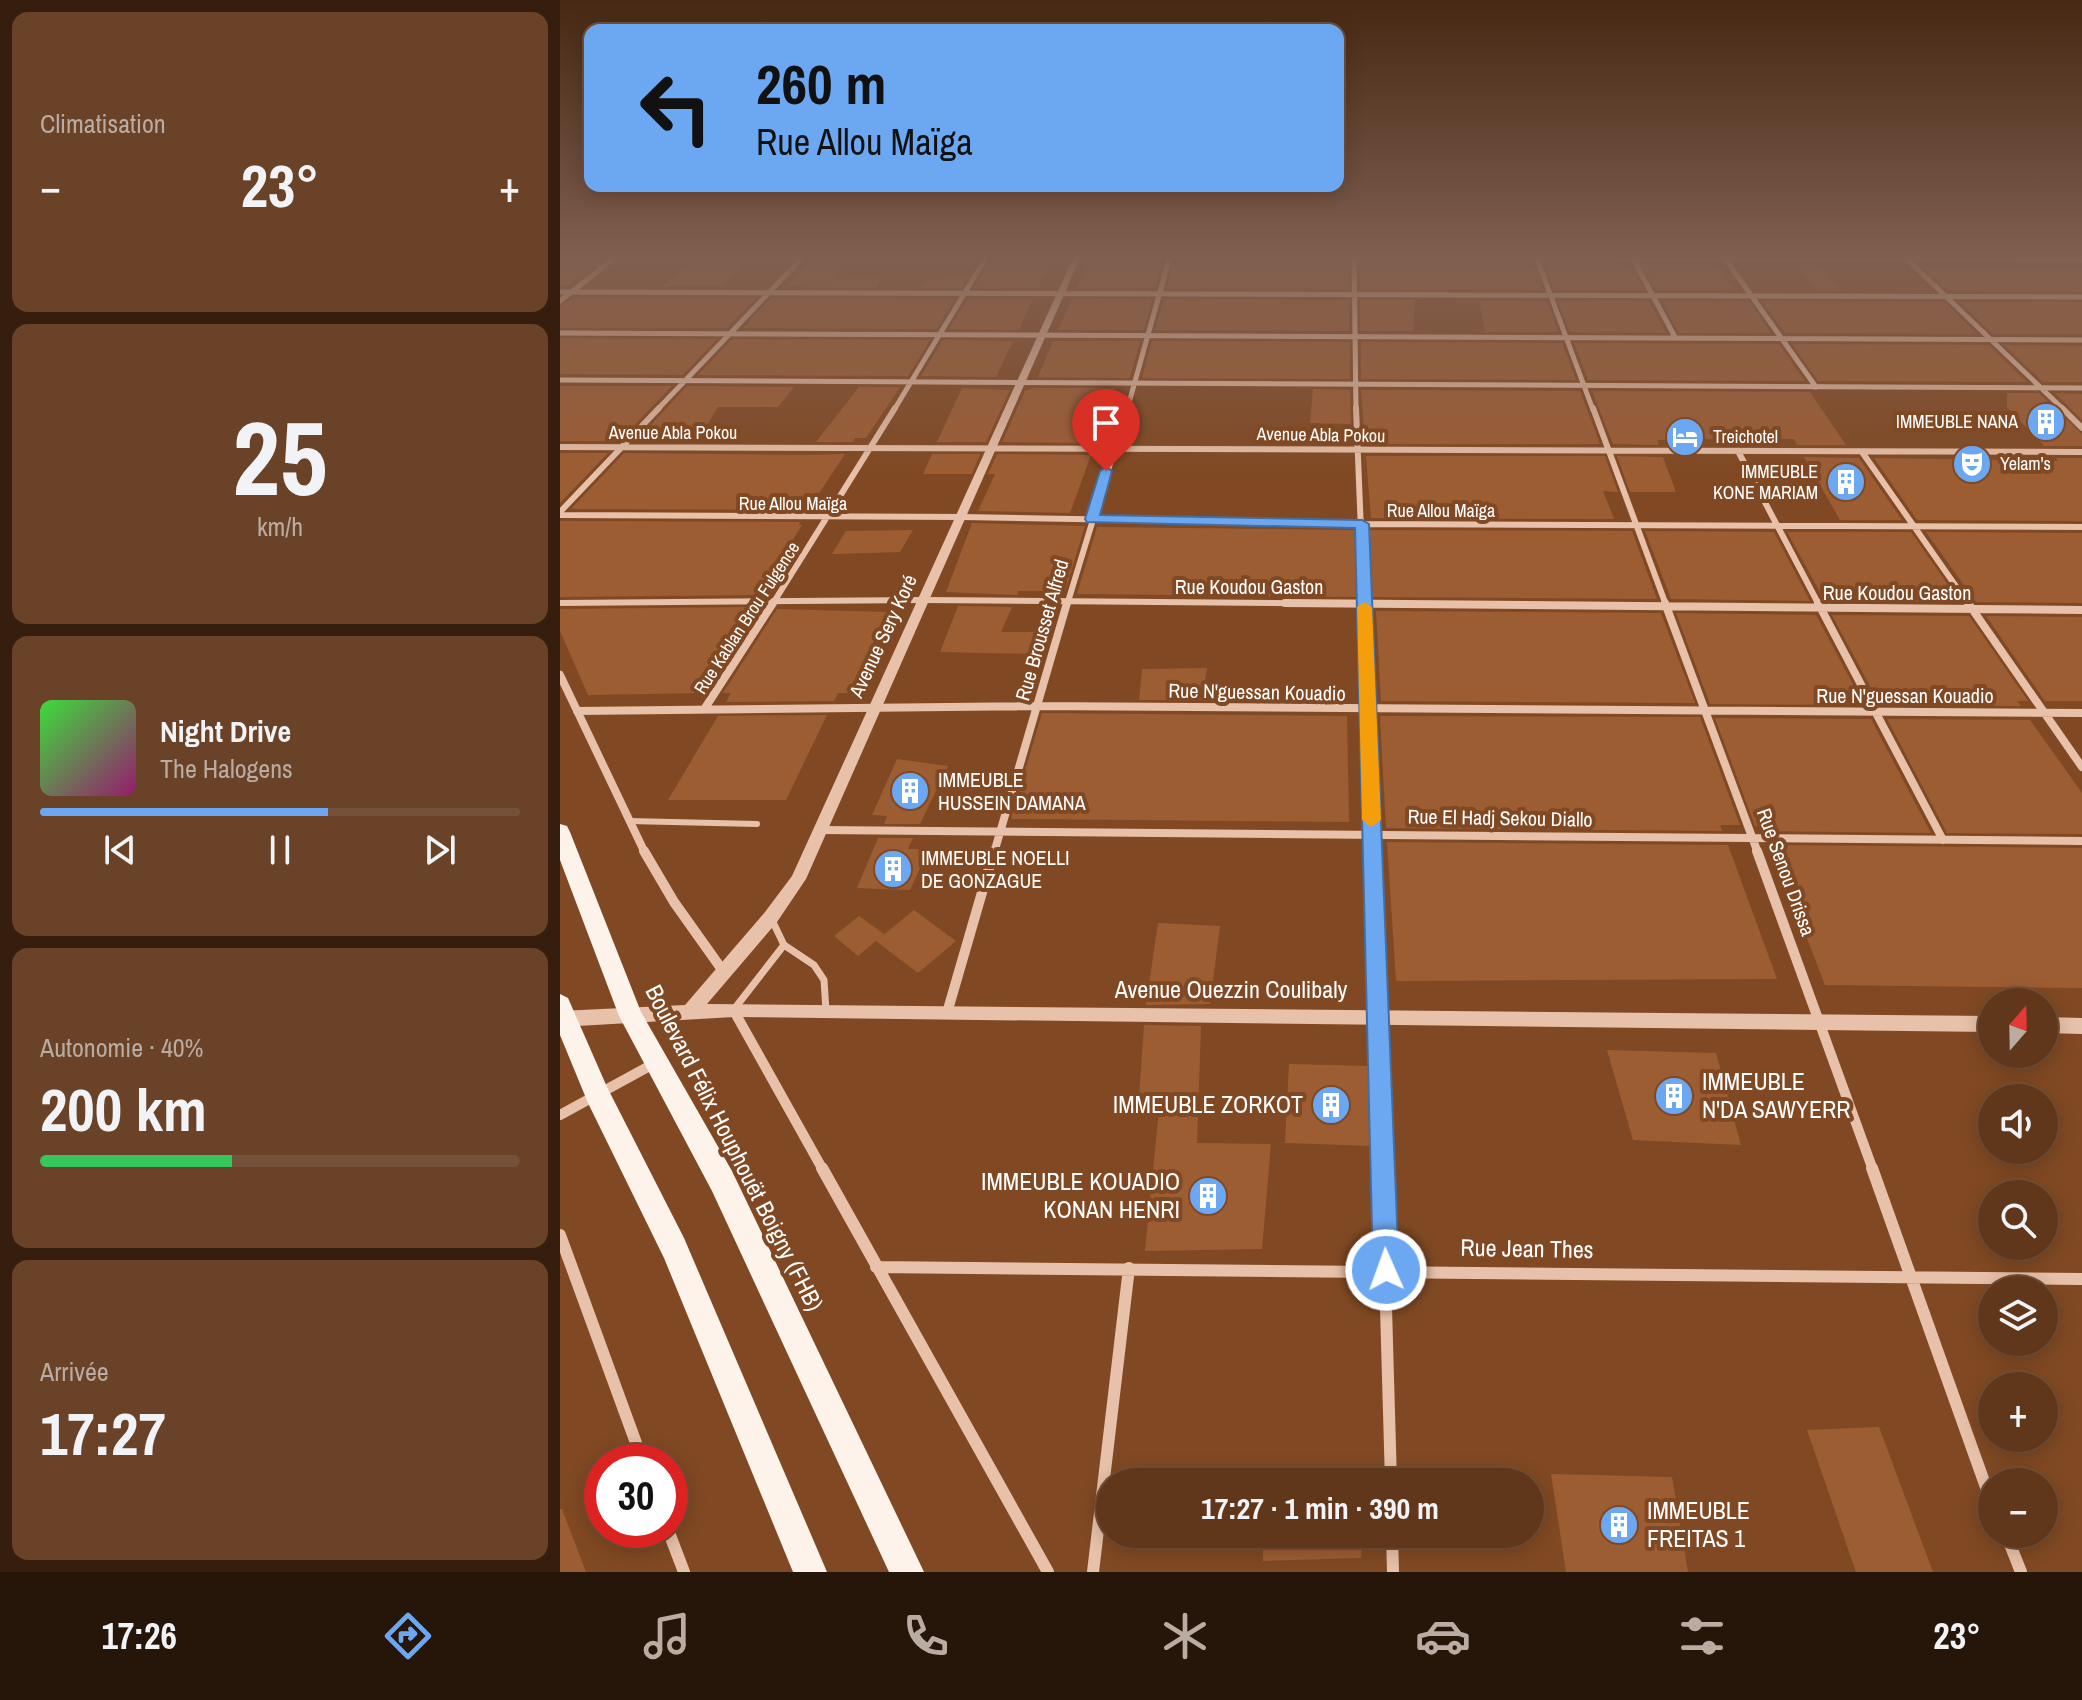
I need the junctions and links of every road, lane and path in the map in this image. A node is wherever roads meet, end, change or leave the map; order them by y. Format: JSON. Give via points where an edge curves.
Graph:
{"nodes":[{"id":1,"x":733,"y":329,"type":"edge"},
{"id":2,"x":941,"y":329,"type":"edge"},
{"id":3,"x":1046,"y":329,"type":"edge"},
{"id":4,"x":1149,"y":329,"type":"edge"},
{"id":5,"x":1353,"y":329,"type":"edge"},
{"id":6,"x":1563,"y":329,"type":"edge"},
{"id":7,"x":1671,"y":329,"type":"edge"},
{"id":8,"x":1776,"y":329,"type":"edge"},
{"id":9,"x":1981,"y":329,"type":"edge"},
{"id":10,"x":560,"y":333,"type":"edge"},
{"id":11,"x":729,"y":334,"type":"junction"},
{"id":12,"x":938,"y":335,"type":"junction"},
{"id":13,"x":1043,"y":336,"type":"junction"},
{"id":14,"x":1147,"y":336,"type":"junction"},
{"id":15,"x":1353,"y":336,"type":"junction"},
{"id":16,"x":1566,"y":337,"type":"junction"},
{"id":17,"x":1675,"y":337,"type":"junction"},
{"id":18,"x":1782,"y":338,"type":"junction"},
{"id":19,"x":1991,"y":339,"type":"junction"},
{"id":20,"x":2082,"y":340,"type":"edge"},
{"id":21,"x":560,"y":380,"type":"edge"},
{"id":22,"x":681,"y":382,"type":"junction"},
{"id":23,"x":912,"y":383,"type":"junction"},
{"id":24,"x":1022,"y":384,"type":"junction"},
{"id":25,"x":1356,"y":384,"type":"junction"},
{"id":26,"x":1136,"y":385,"type":"junction"},
{"id":27,"x":1584,"y":387,"type":"junction"},
{"id":28,"x":1816,"y":387,"type":"junction"},
{"id":29,"x":2041,"y":388,"type":"junction"},
{"id":30,"x":2082,"y":388,"type":"edge"},
{"id":31,"x":2082,"y":428,"type":"edge"},
{"id":32,"x":873,"y":446,"type":"junction"},
{"id":33,"x":560,"y":447,"type":"edge"},
{"id":34,"x":622,"y":447,"type":"junction"},
{"id":35,"x":993,"y":447,"type":"junction"},
{"id":36,"x":1113,"y":447,"type":"junction"},
{"id":37,"x":1359,"y":449,"type":"junction"},
{"id":38,"x":1609,"y":450,"type":"junction"},
{"id":39,"x":1738,"y":451,"type":"junction"},
{"id":40,"x":1862,"y":452,"type":"junction"},
{"id":41,"x":2082,"y":452,"type":"edge"},
{"id":42,"x":560,"y":514,"type":"edge"},
{"id":43,"x":962,"y":517,"type":"junction"},
{"id":44,"x":829,"y":518,"type":"junction"},
{"id":45,"x":1092,"y":519,"type":"junction"},
{"id":46,"x":1362,"y":524,"type":"junction"},
{"id":47,"x":1636,"y":525,"type":"junction"},
{"id":48,"x":1776,"y":526,"type":"junction"},
{"id":49,"x":1913,"y":526,"type":"junction"},
{"id":50,"x":2082,"y":527,"type":"edge"},
{"id":51,"x":924,"y":600,"type":"junction"},
{"id":52,"x":1067,"y":602,"type":"junction"},
{"id":53,"x":560,"y":603,"type":"edge"},
{"id":54,"x":775,"y":603,"type":"junction"},
{"id":55,"x":1364,"y":603,"type":"junction"},
{"id":56,"x":1666,"y":607,"type":"junction"},
{"id":57,"x":1822,"y":608,"type":"junction"},
{"id":58,"x":1972,"y":609,"type":"junction"},
{"id":59,"x":2082,"y":610,"type":"edge"},
{"id":60,"x":560,"y":675,"type":"edge"},
{"id":61,"x":1037,"y":706,"type":"junction"},
{"id":62,"x":705,"y":708,"type":"junction"},
{"id":63,"x":874,"y":708,"type":"junction"},
{"id":64,"x":1368,"y":710,"type":"junction"},
{"id":65,"x":577,"y":711,"type":"junction"},
{"id":66,"x":1705,"y":711,"type":"junction"},
{"id":67,"x":1874,"y":712,"type":"junction"},
{"id":68,"x":2044,"y":713,"type":"junction"},
{"id":69,"x":2082,"y":713,"type":"edge"},
{"id":70,"x":2082,"y":767,"type":"edge"},
{"id":71,"x":629,"y":821,"type":"junction"},
{"id":72,"x":757,"y":824,"type":"dead end"},
{"id":73,"x":821,"y":830,"type":"junction"},
{"id":74,"x":560,"y":832,"type":"edge"},
{"id":75,"x":999,"y":833,"type":"junction"},
{"id":76,"x":1372,"y":835,"type":"junction"},
{"id":77,"x":1751,"y":838,"type":"junction"},
{"id":78,"x":1943,"y":840,"type":"junction"},
{"id":79,"x":2082,"y":841,"type":"edge"},
{"id":80,"x":771,"y":917,"type":"junction"},
{"id":81,"x":784,"y":945,"type":"junction"},
{"id":82,"x":723,"y":971,"type":"junction"},
{"id":83,"x":734,"y":1010,"type":"junction"},
{"id":84,"x":826,"y":1011,"type":"junction"},
{"id":85,"x":690,"y":1012,"type":"junction"},
{"id":86,"x":947,"y":1014,"type":"junction"},
{"id":87,"x":562,"y":1015,"type":"edge"},
{"id":88,"x":1377,"y":1015,"type":"junction"},
{"id":89,"x":631,"y":1016,"type":"junction"},
{"id":90,"x":1820,"y":1021,"type":"junction"},
{"id":91,"x":1978,"y":1024,"type":"edge"},
{"id":92,"x":2058,"y":1025,"type":"edge"},
{"id":93,"x":2082,"y":1026,"type":"edge"},
{"id":94,"x":656,"y":1063,"type":"junction"},
{"id":95,"x":597,"y":1094,"type":"junction"},
{"id":96,"x":560,"y":1115,"type":"edge"},
{"id":97,"x":560,"y":1235,"type":"edge"},
{"id":98,"x":876,"y":1267,"type":"junction"},
{"id":99,"x":1129,"y":1268,"type":"junction"},
{"id":100,"x":1386,"y":1270,"type":"junction"},
{"id":101,"x":1911,"y":1279,"type":"junction"},
{"id":102,"x":2082,"y":1279,"type":"edge"},
{"id":103,"x":636,"y":1444,"type":"edge"},
{"id":104,"x":1391,"y":1468,"type":"edge"},
{"id":105,"x":1979,"y":1468,"type":"edge"},
{"id":106,"x":675,"y":1548,"type":"edge"},
{"id":107,"x":1392,"y":1548,"type":"edge"},
{"id":108,"x":2012,"y":1548,"type":"edge"},
{"id":109,"x":684,"y":1572,"type":"edge"},
{"id":110,"x":810,"y":1572,"type":"edge"},
{"id":111,"x":907,"y":1572,"type":"edge"},
{"id":112,"x":1048,"y":1572,"type":"edge"},
{"id":113,"x":1093,"y":1572,"type":"edge"},
{"id":114,"x":1393,"y":1572,"type":"edge"},
{"id":115,"x":2021,"y":1572,"type":"edge"}],
"edges":[{"from":1,"to":11,"type":"street"},
{"from":2,"to":12,"type":"street","name":"Rue Kablan Brou Fulgence"},
{"from":3,"to":13,"type":"street","name":"Avenue Sery Koré"},
{"from":4,"to":14,"type":"street","name":"Rue Brousset Alfred"},
{"from":5,"to":15,"type":"street"},
{"from":6,"to":16,"type":"street","name":"Rue Senou Drissa"},
{"from":7,"to":17,"type":"street"},
{"from":8,"to":18,"type":"street"},
{"from":9,"to":19,"type":"street"},
{"from":10,"to":11,"type":"street"},
{"from":11,"to":12,"type":"street"},
{"from":11,"to":22,"type":"street"},
{"from":12,"to":13,"type":"street"},
{"from":12,"to":23,"type":"street","name":"Rue Kablan Brou Fulgence"},
{"from":13,"to":14,"type":"street"},
{"from":13,"to":24,"type":"street","name":"Avenue Sery Koré"},
{"from":14,"to":15,"type":"street"},
{"from":14,"to":26,"type":"street","name":"Rue Brousset Alfred"},
{"from":15,"to":16,"type":"street"},
{"from":15,"to":25,"type":"street"},
{"from":16,"to":17,"type":"street"},
{"from":16,"to":27,"type":"street","name":"Rue Senou Drissa"},
{"from":17,"to":18,"type":"street"},
{"from":18,"to":19,"type":"street"},
{"from":18,"to":28,"type":"street"},
{"from":19,"to":20,"type":"street"},
{"from":19,"to":29,"type":"street"},
{"from":21,"to":22,"type":"street"},
{"from":22,"to":23,"type":"street"},
{"from":22,"to":34,"type":"street"},
{"from":23,"to":24,"type":"street"},
{"from":23,"to":32,"type":"street","name":"Rue Kablan Brou Fulgence"},
{"from":24,"to":26,"type":"street"},
{"from":24,"to":35,"type":"street","name":"Avenue Sery Koré"},
{"from":25,"to":26,"type":"street"},
{"from":25,"to":27,"type":"street"},
{"from":25,"to":37,"type":"street"},
{"from":26,"to":36,"type":"street","name":"Rue Brousset Alfred"},
{"from":27,"to":28,"type":"street"},
{"from":27,"to":38,"type":"street","name":"Rue Senou Drissa"},
{"from":28,"to":29,"type":"street"},
{"from":29,"to":30,"type":"street"},
{"from":29,"to":31,"type":"street"},
{"from":32,"to":34,"type":"street","name":"Avenue Abla Pokou"},
{"from":32,"to":35,"type":"street","name":"Avenue Abla Pokou"},
{"from":32,"to":44,"type":"street","name":"Rue Kablan Brou Fulgence"},
{"from":33,"to":34,"type":"street","name":"Avenue Abla Pokou"},
{"from":34,"to":42,"type":"street"},
{"from":35,"to":36,"type":"street","name":"Avenue Abla Pokou"},
{"from":35,"to":43,"type":"street","name":"Avenue Sery Koré"},
{"from":36,"to":37,"type":"street","name":"Avenue Abla Pokou"},
{"from":36,"to":45,"type":"street","name":"Rue Brousset Alfred"},
{"from":37,"to":38,"type":"street","name":"Avenue Abla Pokou"},
{"from":37,"to":46,"type":"street"},
{"from":38,"to":39,"type":"street","name":"Avenue Abla Pokou"},
{"from":38,"to":47,"type":"street","name":"Rue Senou Drissa"},
{"from":39,"to":40,"type":"street","name":"Avenue Abla Pokou"},
{"from":39,"to":48,"type":"street"},
{"from":40,"to":41,"type":"street","name":"Avenue Abla Pokou"},
{"from":40,"to":49,"type":"street"},
{"from":42,"to":44,"type":"street","name":"Rue Allou Maïga"},
{"from":43,"to":44,"type":"street","name":"Rue Allou Maïga"},
{"from":43,"to":45,"type":"street","name":"Rue Allou Maïga"},
{"from":43,"to":51,"type":"street","name":"Avenue Sery Koré"},
{"from":44,"to":54,"type":"street","name":"Rue Kablan Brou Fulgence"},
{"from":45,"to":46,"type":"street","name":"Rue Allou Maïga"},
{"from":45,"to":52,"type":"street","name":"Rue Brousset Alfred"},
{"from":46,"to":47,"type":"street","name":"Rue Allou Maïga"},
{"from":46,"to":55,"type":"street"},
{"from":47,"to":48,"type":"street","name":"Rue Allou Maïga"},
{"from":47,"to":56,"type":"street","name":"Rue Senou Drissa"},
{"from":48,"to":49,"type":"street","name":"Rue Allou Maïga"},
{"from":48,"to":57,"type":"street"},
{"from":49,"to":50,"type":"street","name":"Rue Allou Maïga"},
{"from":49,"to":58,"type":"street"},
{"from":51,"to":52,"type":"street","name":"Rue Koudou Gaston"},
{"from":51,"to":54,"type":"street","name":"Rue Koudou Gaston"},
{"from":51,"to":63,"type":"street","name":"Avenue Sery Koré"},
{"from":52,"to":55,"type":"street","name":"Rue Koudou Gaston"},
{"from":52,"to":61,"type":"street","name":"Rue Brousset Alfred"},
{"from":53,"to":54,"type":"street","name":"Rue Koudou Gaston"},
{"from":54,"to":62,"type":"street","name":"Rue Kablan Brou Fulgence"},
{"from":55,"to":56,"type":"street","name":"Rue Koudou Gaston"},
{"from":55,"to":64,"type":"street"},
{"from":56,"to":57,"type":"street","name":"Rue Koudou Gaston"},
{"from":56,"to":66,"type":"street","name":"Rue Senou Drissa"},
{"from":57,"to":58,"type":"street","name":"Rue Koudou Gaston"},
{"from":57,"to":67,"type":"street"},
{"from":58,"to":59,"type":"street","name":"Rue Koudou Gaston"},
{"from":58,"to":68,"type":"street"},
{"from":60,"to":65,"type":"street"},
{"from":61,"to":63,"type":"street","name":"Rue N'guessan Kouadio"},
{"from":61,"to":64,"type":"street","name":"Rue N'guessan Kouadio"},
{"from":61,"to":75,"type":"street","name":"Rue Brousset Alfred"},
{"from":62,"to":63,"type":"street","name":"Rue N'guessan Kouadio"},
{"from":62,"to":65,"type":"street","name":"Rue N'guessan Kouadio"},
{"from":63,"to":73,"type":"street","name":"Avenue Sery Koré"},
{"from":64,"to":66,"type":"street","name":"Rue N'guessan Kouadio"},
{"from":64,"to":76,"type":"street"},
{"from":65,"to":71,"type":"street"},
{"from":66,"to":67,"type":"street","name":"Rue N'guessan Kouadio"},
{"from":66,"to":77,"type":"street","name":"Rue Senou Drissa"},
{"from":67,"to":68,"type":"street","name":"Rue N'guessan Kouadio"},
{"from":67,"to":78,"type":"street"},
{"from":68,"to":69,"type":"street","name":"Rue N'guessan Kouadio"},
{"from":68,"to":70,"type":"street"},
{"from":71,"to":72,"type":"lane"},
{"from":71,"to":82,"type":"street","via":[[692,934]]},
{"from":73,"to":75,"type":"street","name":"Rue El Hadj Sekou Diallo"},
{"from":73,"to":80,"type":"street","name":"Avenue Sery Koré","via":[[798,879]]},
{"from":74,"to":89,"type":"main road","name":"Boulevard Félix Houphouët Boigny (FHB)"},
{"from":75,"to":76,"type":"street","name":"Rue El Hadj Sekou Diallo"},
{"from":75,"to":86,"type":"street","name":"Rue Brousset Alfred"},
{"from":76,"to":77,"type":"street","name":"Rue El Hadj Sekou Diallo"},
{"from":76,"to":88,"type":"street"},
{"from":77,"to":78,"type":"street","name":"Rue El Hadj Sekou Diallo"},
{"from":77,"to":90,"type":"street","name":"Rue Senou Drissa"},
{"from":78,"to":79,"type":"street","name":"Rue El Hadj Sekou Diallo"},
{"from":80,"to":81,"type":"lane"},
{"from":80,"to":82,"type":"street","name":"Avenue Sery Koré"},
{"from":81,"to":83,"type":"lane"},
{"from":81,"to":84,"type":"lane","via":[[814,965],[824,980]]},
{"from":82,"to":85,"type":"street","name":"Avenue Sery Koré"},
{"from":83,"to":84,"type":"street","name":"Avenue Ouezzin Coulibaly"},
{"from":83,"to":85,"type":"street","name":"Avenue Ouezzin Coulibaly"},
{"from":83,"to":98,"type":"street"},
{"from":84,"to":86,"type":"street","name":"Avenue Ouezzin Coulibaly"},
{"from":85,"to":89,"type":"street","name":"Avenue Ouezzin Coulibaly"},
{"from":86,"to":88,"type":"street","name":"Avenue Ouezzin Coulibaly"},
{"from":87,"to":89,"type":"street","name":"Avenue Ouezzin Coulibaly"},
{"from":87,"to":95,"type":"main road"},
{"from":88,"to":90,"type":"street","name":"Avenue Ouezzin Coulibaly"},
{"from":88,"to":100,"type":"street"},
{"from":89,"to":94,"type":"main road","name":"Boulevard Félix Houphouët Boigny (FHB)"},
{"from":90,"to":91,"type":"street","name":"Avenue Ouezzin Coulibaly"},
{"from":90,"to":101,"type":"street","name":"Rue Senou Drissa"},
{"from":92,"to":93,"type":"street"},
{"from":94,"to":95,"type":"street"},
{"from":94,"to":111,"type":"main road","name":"Boulevard Félix Houphouët Boigny (FHB)","via":[[722,1181]]},
{"from":95,"to":96,"type":"street"},
{"from":95,"to":110,"type":"main road","via":[[674,1248]]},
{"from":97,"to":103,"type":"street"},
{"from":98,"to":99,"type":"street","name":"Rue Jean Thes"},
{"from":98,"to":112,"type":"street"},
{"from":99,"to":100,"type":"street","name":"Rue Jean Thes"},
{"from":99,"to":113,"type":"street"},
{"from":100,"to":101,"type":"street","name":"Rue Jean Thes"},
{"from":100,"to":104,"type":"street"},
{"from":101,"to":102,"type":"street","name":"Rue Jean Thes"},
{"from":101,"to":105,"type":"street","name":"Rue Senou Drissa"},
{"from":106,"to":109,"type":"street"},
{"from":107,"to":114,"type":"street"},
{"from":108,"to":115,"type":"street"}]}
